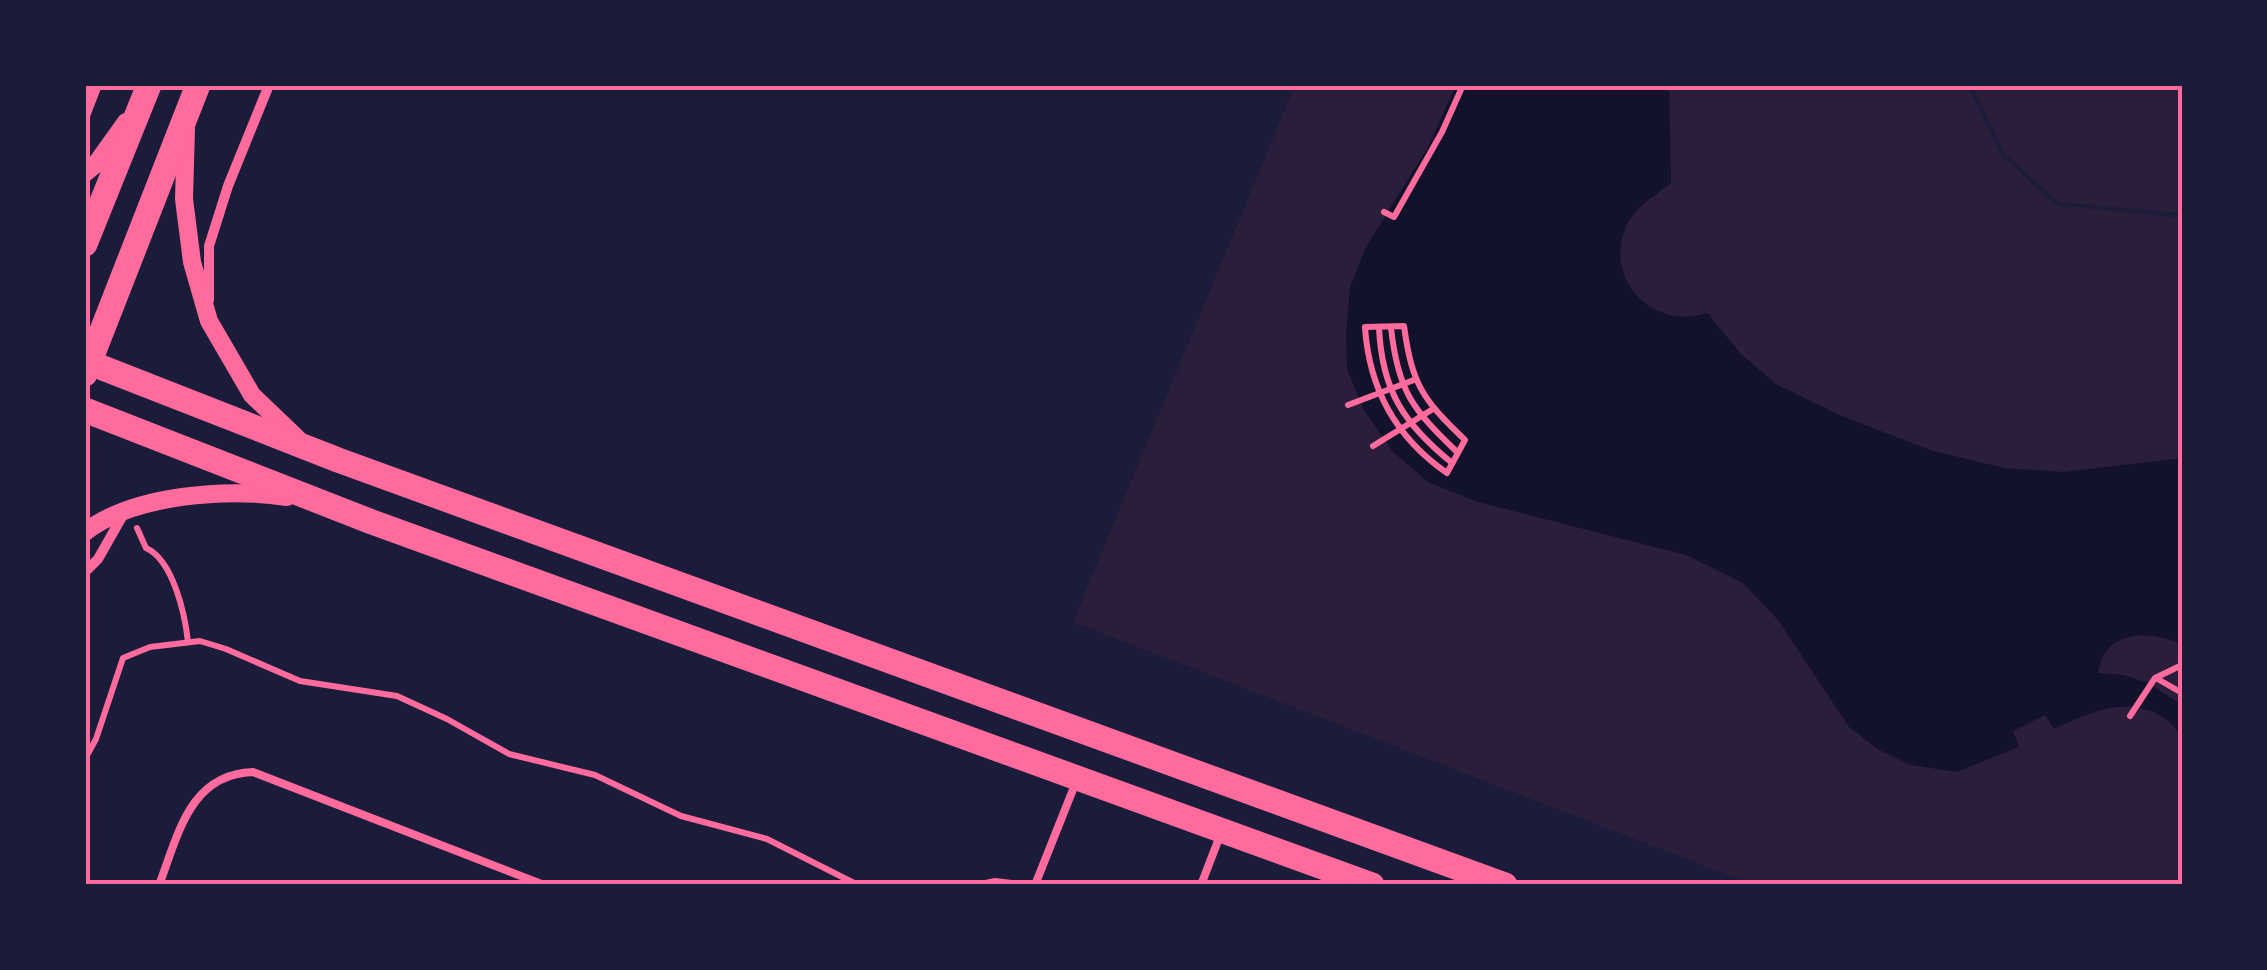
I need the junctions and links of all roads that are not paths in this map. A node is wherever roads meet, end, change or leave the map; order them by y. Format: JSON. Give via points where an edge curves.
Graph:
{"nodes":[{"id":1,"x":97,"y":85,"type":"edge"},
{"id":2,"x":198,"y":85,"type":"edge"},
{"id":3,"x":270,"y":85,"type":"edge"},
{"id":4,"x":148,"y":89,"type":"edge"},
{"id":5,"x":187,"y":113,"type":"junction"},
{"id":6,"x":85,"y":116,"type":"edge"},
{"id":7,"x":85,"y":173,"type":"edge"},
{"id":8,"x":85,"y":244,"type":"edge"},
{"id":9,"x":210,"y":322,"type":"junction"},
{"id":10,"x":87,"y":366,"type":"edge"},
{"id":11,"x":85,"y":410,"type":"edge"},
{"id":12,"x":338,"y":460,"type":"junction"},
{"id":13,"x":325,"y":504,"type":"junction"},
{"id":14,"x":129,"y":514,"type":"junction"},
{"id":15,"x":85,"y":532,"type":"edge"},
{"id":16,"x":85,"y":572,"type":"edge"},
{"id":17,"x":1078,"y":778,"type":"junction"},
{"id":18,"x":1222,"y":830,"type":"junction"},
{"id":19,"x":159,"y":885,"type":"edge"},
{"id":20,"x":544,"y":885,"type":"edge"},
{"id":21,"x":1036,"y":885,"type":"edge"},
{"id":22,"x":1200,"y":885,"type":"edge"},
{"id":23,"x":1372,"y":885,"type":"edge"},
{"id":24,"x":1506,"y":885,"type":"edge"}],
"edges":[{"from":1,"to":6,"type":"street"},
{"from":2,"to":5,"type":"highway"},
{"from":3,"to":9,"type":"street","via":[[210,246]]},
{"from":4,"to":7,"type":"street"},
{"from":4,"to":8,"type":"highway"},
{"from":5,"to":9,"type":"street","via":[[184,199],[192,262]]},
{"from":5,"to":10,"type":"highway"},
{"from":9,"to":12,"type":"street","via":[[252,395],[290,435]]},
{"from":10,"to":12,"type":"highway"},
{"from":11,"to":13,"type":"highway"},
{"from":12,"to":24,"type":"highway"},
{"from":13,"to":14,"type":"street","via":[[251,492],[182,498]]},
{"from":13,"to":17,"type":"highway"},
{"from":14,"to":15,"type":"street"},
{"from":14,"to":16,"type":"street"},
{"from":17,"to":18,"type":"highway"},
{"from":17,"to":21,"type":"lane"},
{"from":18,"to":22,"type":"lane"},
{"from":18,"to":23,"type":"highway"},
{"from":19,"to":20,"type":"lane","via":[[200,794],[232,772],[252,772]]}]}
